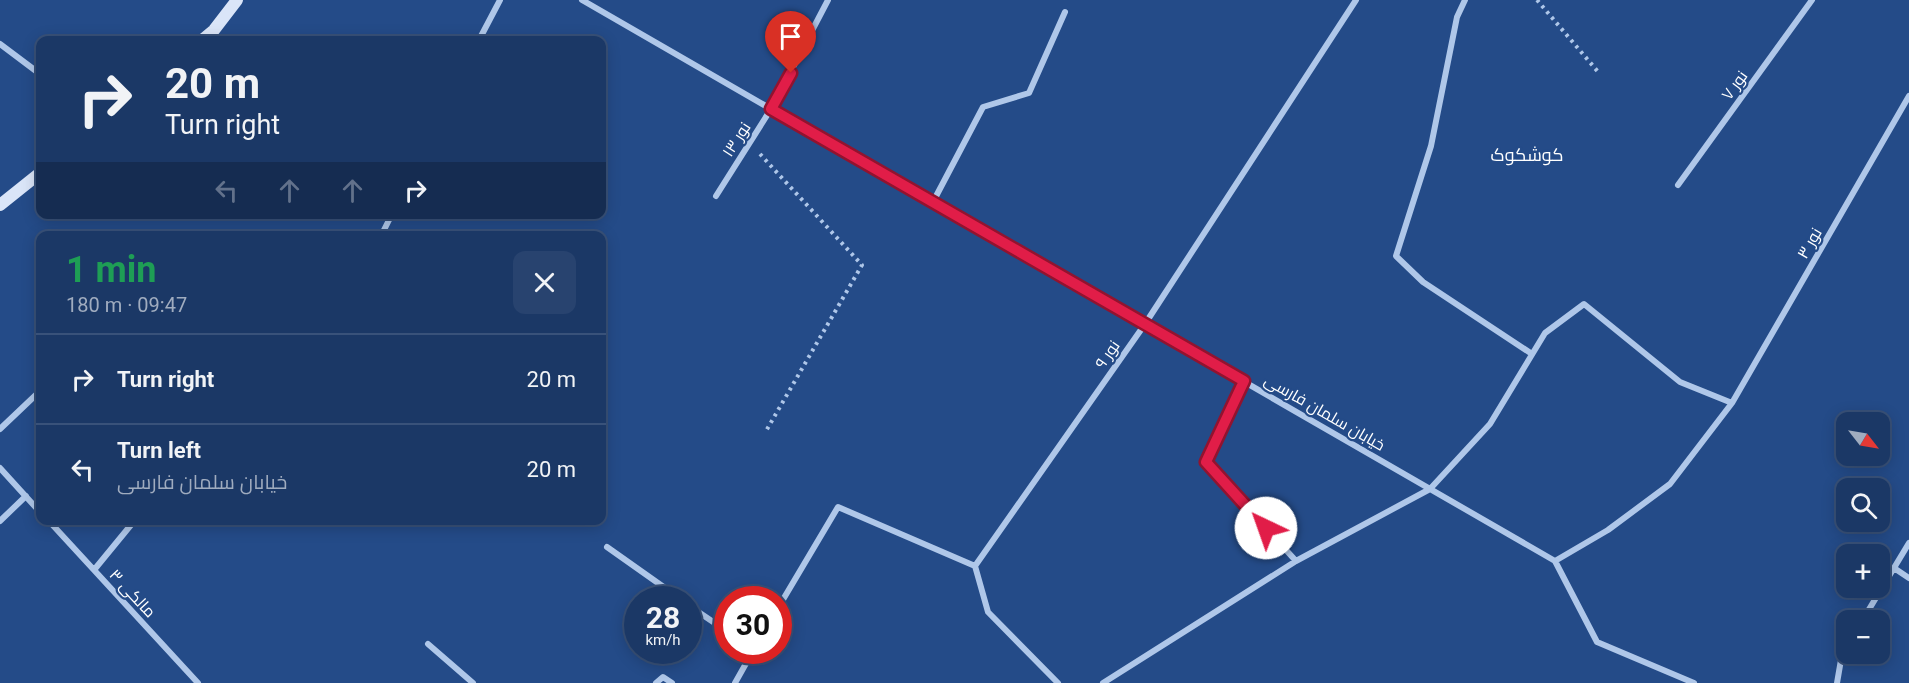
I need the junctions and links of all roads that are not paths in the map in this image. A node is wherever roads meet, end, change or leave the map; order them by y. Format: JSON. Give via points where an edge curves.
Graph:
{"nodes":[{"id":1,"x":237,"y":0,"type":"edge"},
{"id":2,"x":500,"y":0,"type":"edge"},
{"id":3,"x":582,"y":0,"type":"edge"},
{"id":4,"x":828,"y":0,"type":"edge"},
{"id":5,"x":1356,"y":0,"type":"edge"},
{"id":6,"x":1465,"y":0,"type":"edge"},
{"id":7,"x":1812,"y":0,"type":"edge"},
{"id":8,"x":1065,"y":12,"type":"dead end"},
{"id":9,"x":207,"y":36,"type":"edge"},
{"id":10,"x":481,"y":36,"type":"edge"},
{"id":11,"x":0,"y":44,"type":"edge"},
{"id":12,"x":36,"y":71,"type":"edge"},
{"id":13,"x":1909,"y":96,"type":"edge"},
{"id":14,"x":771,"y":109,"type":"junction"},
{"id":15,"x":36,"y":176,"type":"edge"},
{"id":16,"x":1678,"y":185,"type":"dead end"},
{"id":17,"x":716,"y":196,"type":"dead end"},
{"id":18,"x":933,"y":202,"type":"junction"},
{"id":19,"x":0,"y":205,"type":"edge"},
{"id":20,"x":1145,"y":324,"type":"junction"},
{"id":21,"x":1532,"y":354,"type":"junction"},
{"id":22,"x":1244,"y":381,"type":"junction"},
{"id":23,"x":36,"y":395,"type":"edge"},
{"id":24,"x":1732,"y":403,"type":"junction"},
{"id":25,"x":0,"y":429,"type":"edge"},
{"id":26,"x":0,"y":468,"type":"edge"},
{"id":27,"x":1430,"y":489,"type":"junction"},
{"id":28,"x":26,"y":496,"type":"junction"},
{"id":29,"x":36,"y":507,"type":"edge"},
{"id":30,"x":0,"y":521,"type":"edge"},
{"id":31,"x":53,"y":525,"type":"edge"},
{"id":32,"x":131,"y":525,"type":"edge"},
{"id":33,"x":1909,"y":543,"type":"edge"},
{"id":34,"x":607,"y":547,"type":"dead end"},
{"id":35,"x":1296,"y":561,"type":"junction"},
{"id":36,"x":1555,"y":561,"type":"junction"},
{"id":37,"x":975,"y":566,"type":"junction"},
{"id":38,"x":1894,"y":568,"type":"junction"},
{"id":39,"x":94,"y":570,"type":"junction"},
{"id":40,"x":1909,"y":578,"type":"edge"},
{"id":41,"x":662,"y":586,"type":"edge"},
{"id":42,"x":791,"y":586,"type":"edge"},
{"id":43,"x":1869,"y":610,"type":"edge"},
{"id":44,"x":428,"y":644,"type":"dead end"},
{"id":45,"x":746,"y":664,"type":"edge"},
{"id":46,"x":1840,"y":664,"type":"edge"},
{"id":47,"x":198,"y":683,"type":"edge"},
{"id":48,"x":472,"y":683,"type":"edge"},
{"id":49,"x":656,"y":683,"type":"edge"},
{"id":50,"x":672,"y":683,"type":"edge"},
{"id":51,"x":735,"y":683,"type":"edge"},
{"id":52,"x":1058,"y":683,"type":"edge"},
{"id":53,"x":1102,"y":683,"type":"edge"},
{"id":54,"x":1694,"y":683,"type":"edge"},
{"id":55,"x":1837,"y":683,"type":"edge"}],
"edges":[{"from":1,"to":9,"type":"street"},
{"from":2,"to":10,"type":"street"},
{"from":3,"to":14,"type":"street","name":"خیابان سلمان فارسی"},
{"from":4,"to":14,"type":"street","name":"نور ۱۳"},
{"from":5,"to":20,"type":"street","name":"نور ۹"},
{"from":6,"to":21,"type":"street","via":[[1457,17],[1431,146],[1396,256],[1423,282]]},
{"from":7,"to":16,"type":"street","name":"نور ۷"},
{"from":8,"to":18,"type":"street","via":[[1029,93],[983,107]]},
{"from":11,"to":12,"type":"street"},
{"from":13,"to":24,"type":"street","name":"نور ۳"},
{"from":14,"to":17,"type":"street","name":"نور ۱۳"},
{"from":14,"to":18,"type":"street","name":"خیابان سلمان فارسی"},
{"from":15,"to":19,"type":"street"},
{"from":18,"to":20,"type":"street","name":"خیابان سلمان فارسی"},
{"from":20,"to":22,"type":"street","name":"خیابان سلمان فارسی"},
{"from":20,"to":37,"type":"street","name":"نور ۹"},
{"from":21,"to":24,"type":"street","via":[[1545,333],[1584,304],[1680,382]]},
{"from":21,"to":27,"type":"street","via":[[1490,424]]},
{"from":22,"to":27,"type":"street","name":"خیابان سلمان فارسی"},
{"from":22,"to":35,"type":"street","via":[[1206,462]]},
{"from":23,"to":25,"type":"street"},
{"from":24,"to":36,"type":"street","name":"نور ۳","via":[[1670,484],[1608,530]]},
{"from":26,"to":28,"type":"street"},
{"from":27,"to":35,"type":"street"},
{"from":27,"to":36,"type":"street","name":"خیابان سلمان فارسی"},
{"from":28,"to":29,"type":"street"},
{"from":28,"to":30,"type":"street"},
{"from":31,"to":39,"type":"street","name":"مالکی ۳"},
{"from":32,"to":39,"type":"street"},
{"from":33,"to":38,"type":"street"},
{"from":34,"to":41,"type":"street"},
{"from":35,"to":53,"type":"street"},
{"from":36,"to":54,"type":"street","via":[[1597,642]]},
{"from":37,"to":42,"type":"street","via":[[838,507]]},
{"from":37,"to":52,"type":"street","via":[[988,612]]},
{"from":38,"to":40,"type":"street"},
{"from":38,"to":43,"type":"street"},
{"from":39,"to":47,"type":"street","name":"مالکی ۳"},
{"from":44,"to":48,"type":"street"},
{"from":45,"to":51,"type":"street"},
{"from":46,"to":55,"type":"street"},
{"from":49,"to":50,"type":"street","via":[[663,677]]}]}
